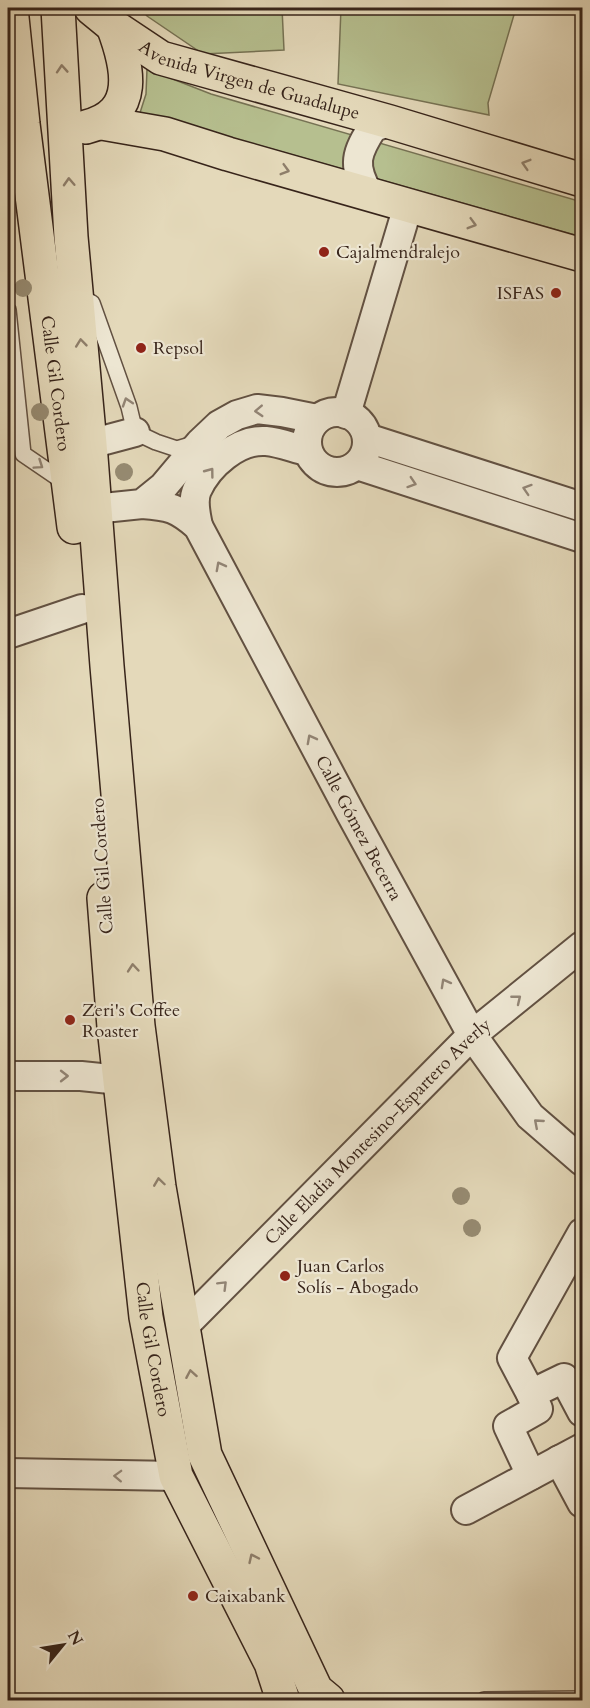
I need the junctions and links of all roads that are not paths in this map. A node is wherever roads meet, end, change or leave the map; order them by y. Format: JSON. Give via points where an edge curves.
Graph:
{"nodes":[{"id":1,"x":11,"y":8,"type":"edge"},
{"id":2,"x":58,"y":8,"type":"edge"},
{"id":3,"x":102,"y":17,"type":"edge"},
{"id":4,"x":15,"y":122,"type":"edge"},
{"id":5,"x":390,"y":122,"type":"junction"},
{"id":6,"x":102,"y":123,"type":"junction"},
{"id":7,"x":66,"y":128,"type":"junction"},
{"id":8,"x":30,"y":165,"type":"junction"},
{"id":9,"x":582,"y":180,"type":"edge"},
{"id":10,"x":8,"y":189,"type":"edge"},
{"id":11,"x":368,"y":194,"type":"junction"},
{"id":12,"x":408,"y":206,"type":"junction"},
{"id":13,"x":582,"y":255,"type":"edge"},
{"id":14,"x":76,"y":295,"type":"junction"},
{"id":15,"x":8,"y":310,"type":"edge"},
{"id":16,"x":346,"y":414,"type":"junction"},
{"id":17,"x":316,"y":419,"type":"junction"},
{"id":18,"x":135,"y":432,"type":"junction"},
{"id":19,"x":367,"y":438,"type":"junction"},
{"id":20,"x":200,"y":443,"type":"junction"},
{"id":21,"x":90,"y":444,"type":"junction"},
{"id":22,"x":307,"y":450,"type":"junction"},
{"id":23,"x":357,"y":465,"type":"junction"},
{"id":24,"x":79,"y":504,"type":"junction"},
{"id":25,"x":142,"y":504,"type":"junction"},
{"id":26,"x":582,"y":507,"type":"edge"},
{"id":27,"x":198,"y":526,"type":"junction"},
{"id":28,"x":582,"y":538,"type":"edge"},
{"id":29,"x":82,"y":609,"type":"junction"},
{"id":30,"x":8,"y":634,"type":"edge"},
{"id":31,"x":582,"y":946,"type":"edge"},
{"id":32,"x":472,"y":1035,"type":"junction"},
{"id":33,"x":8,"y":1076,"type":"edge"},
{"id":34,"x":120,"y":1080,"type":"junction"},
{"id":35,"x":582,"y":1161,"type":"edge"},
{"id":36,"x":582,"y":1233,"type":"edge"},
{"id":37,"x":183,"y":1327,"type":"junction"},
{"id":38,"x":531,"y":1394,"type":"junction"},
{"id":39,"x":582,"y":1412,"type":"edge"},
{"id":40,"x":571,"y":1454,"type":"edge"},
{"id":41,"x":8,"y":1473,"type":"edge"},
{"id":42,"x":531,"y":1475,"type":"junction"},
{"id":43,"x":176,"y":1476,"type":"junction"},
{"id":44,"x":582,"y":1503,"type":"edge"},
{"id":45,"x":466,"y":1510,"type":"dead end"},
{"id":46,"x":319,"y":1697,"type":"edge"},
{"id":47,"x":582,"y":1699,"type":"edge"},
{"id":48,"x":283,"y":1701,"type":"edge"},
{"id":49,"x":484,"y":1701,"type":"edge"}],
"edges":[{"from":1,"to":4,"type":"main road","name":"Calle Gil Cordero"},
{"from":7,"to":2,"type":"main road","name":"Calle Gil Cordero","one_way":true},
{"from":3,"to":5,"type":"main road","name":"Avenida Virgen de Guadalupe","via":[[161,58]]},
{"from":3,"to":6,"type":"main road","via":[[123,51],[127,70],[118,109]]},
{"from":4,"to":7,"type":"main road"},
{"from":4,"to":8,"type":"main road","name":"Calle Gil Cordero"},
{"from":9,"to":5,"type":"main road","name":"Avenida Virgen de Guadalupe","one_way":true},
{"from":5,"to":11,"type":"street","name":"Avenida Virgen de Guadalupe","via":[[373,127],[362,143],[356,163]]},
{"from":6,"to":7,"type":"main road"},
{"from":6,"to":11,"type":"main road","one_way":true,"via":[[165,134]]},
{"from":14,"to":7,"type":"main road","name":"Calle Gil Cordero","one_way":true},
{"from":8,"to":10,"type":"lane"},
{"from":8,"to":24,"type":"main road","name":"Calle Gil Cordero"},
{"from":11,"to":12,"type":"main road"},
{"from":12,"to":13,"type":"main road","one_way":true},
{"from":12,"to":16,"type":"street"},
{"from":18,"to":14,"type":"lane","one_way":true,"via":[[92,303]]},
{"from":21,"to":14,"type":"main road","name":"Calle Gil Cordero","one_way":true},
{"from":15,"to":24,"type":"lane","one_way":true,"via":[[23,454]]},
{"from":16,"to":17,"type":"street","via":[[336,412]]},
{"from":16,"to":19,"type":"street","via":[[360,423]]},
{"from":17,"to":20,"type":"street","one_way":true,"via":[[257,409],[219,425]]},
{"from":17,"to":22,"type":"street","via":[[307,435]]},
{"from":18,"to":20,"type":"lane","via":[[177,449]]},
{"from":18,"to":21,"type":"street"},
{"from":19,"to":23,"type":"street","via":[[367,448]]},
{"from":26,"to":19,"type":"street","one_way":true},
{"from":20,"to":25,"type":"street","via":[[163,487]]},
{"from":21,"to":24,"type":"main road","name":"Calle Gil Cordero"},
{"from":22,"to":23,"type":"street","via":[[313,461],[329,472],[339,473]]},
{"from":27,"to":22,"type":"street","one_way":true,"via":[[197,490],[226,454],[249,443],[265,441]]},
{"from":23,"to":28,"type":"street","one_way":true},
{"from":24,"to":25,"type":"street","name":"Calle Gómez Becerra"},
{"from":24,"to":29,"type":"main road","name":"Calle Gil Cordero"},
{"from":37,"to":24,"type":"main road","name":"Calle Gil Cordero","one_way":true,"via":[[159,1187],[138,1026]]},
{"from":25,"to":27,"type":"street","name":"Calle Gómez Becerra","via":[[180,511]]},
{"from":32,"to":27,"type":"street","name":"Calle Gómez Becerra","one_way":true},
{"from":29,"to":30,"type":"street"},
{"from":29,"to":34,"type":"main road","name":"Calle Gil Cordero"},
{"from":32,"to":31,"type":"street","name":"Calle Eladia Montesino-Espartero Averly","one_way":true},
{"from":35,"to":32,"type":"street","name":"Calle Gómez Becerra","one_way":true,"via":[[530,1116]]},
{"from":37,"to":32,"type":"street","name":"Calle Eladia Montesino-Espartero Averly","one_way":true},
{"from":33,"to":34,"type":"street","one_way":true},
{"from":34,"to":43,"type":"main road","name":"Calle Gil Cordero","via":[[146,1317]]},
{"from":36,"to":38,"type":"street","via":[[512,1358]]},
{"from":46,"to":37,"type":"main road","name":"Calle Gil Cordero","one_way":true,"via":[[205,1455]]},
{"from":38,"to":39,"type":"street","via":[[564,1377]]},
{"from":38,"to":42,"type":"street","via":[[538,1409],[508,1426]]},
{"from":40,"to":42,"type":"street"},
{"from":40,"to":44,"type":"street"},
{"from":43,"to":41,"type":"street","one_way":true},
{"from":42,"to":45,"type":"street"},
{"from":43,"to":48,"type":"main road","name":"Calle Gil Cordero","via":[[271,1663]]},
{"from":47,"to":49,"type":"lane"}]}
